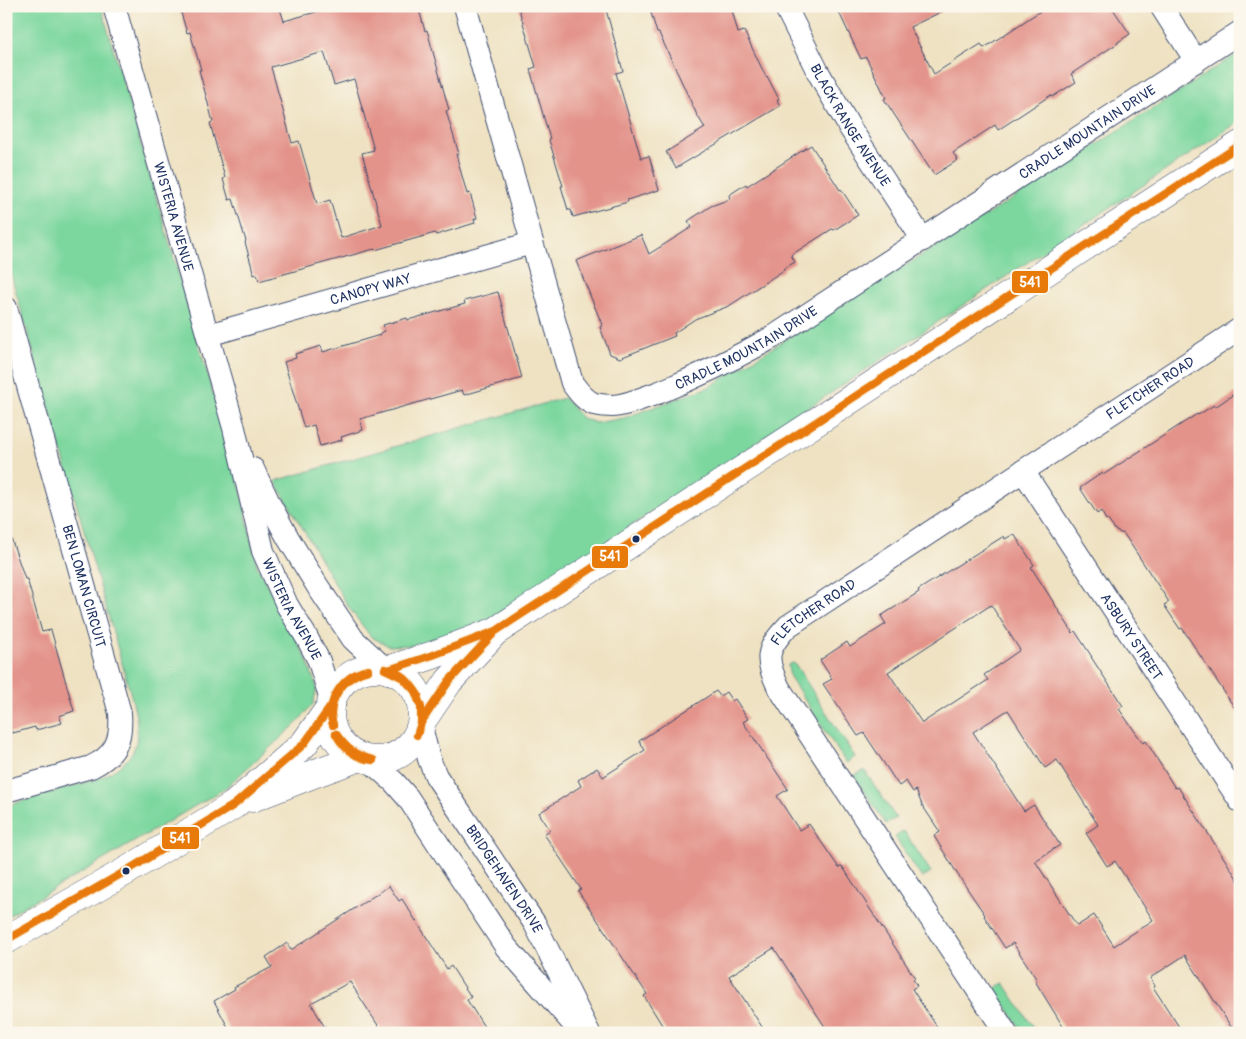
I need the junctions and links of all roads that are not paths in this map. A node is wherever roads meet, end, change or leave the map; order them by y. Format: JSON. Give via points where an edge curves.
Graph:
{"nodes":[{"id":1,"x":114,"y":6,"type":"edge"},
{"id":2,"x":465,"y":6,"type":"edge"},
{"id":3,"x":785,"y":6,"type":"edge"},
{"id":4,"x":1161,"y":6,"type":"edge"},
{"id":5,"x":1240,"y":32,"type":"edge"},
{"id":6,"x":1196,"y":61,"type":"junction"},
{"id":7,"x":1240,"y":146,"type":"edge"},
{"id":8,"x":1240,"y":161,"type":"edge"},
{"id":9,"x":1154,"y":202,"type":"junction"},
{"id":10,"x":923,"y":240,"type":"junction"},
{"id":11,"x":532,"y":243,"type":"junction"},
{"id":12,"x":6,"y":308,"type":"edge"},
{"id":13,"x":1240,"y":329,"type":"edge"},
{"id":14,"x":208,"y":335,"type":"junction"},
{"id":15,"x":234,"y":428,"type":"junction"},
{"id":16,"x":1023,"y":471,"type":"junction"},
{"id":17,"x":496,"y":631,"type":"junction"},
{"id":18,"x":387,"y":669,"type":"junction"},
{"id":19,"x":332,"y":705,"type":"junction"},
{"id":20,"x":421,"y":724,"type":"junction"},
{"id":21,"x":364,"y":758,"type":"junction"},
{"id":22,"x":6,"y":791,"type":"edge"},
{"id":23,"x":1240,"y":801,"type":"edge"},
{"id":24,"x":234,"y":805,"type":"junction"},
{"id":25,"x":6,"y":940,"type":"edge"},
{"id":26,"x":581,"y":1033,"type":"edge"},
{"id":27,"x":589,"y":1033,"type":"edge"},
{"id":28,"x":1006,"y":1033,"type":"edge"}],
"edges":[{"from":1,"to":14,"type":"street","name":"WISTERIA AVENUE"},
{"from":2,"to":11,"type":"street","name":"CRADLE MOUNTAIN DRIVE"},
{"from":3,"to":10,"type":"street","name":"BLACK RANGE AVENUE","via":[[850,128]]},
{"from":4,"to":6,"type":"street"},
{"from":5,"to":6,"type":"street","name":"CRADLE MOUNTAIN DRIVE"},
{"from":6,"to":10,"type":"street","name":"CRADLE MOUNTAIN DRIVE"},
{"from":7,"to":9,"type":"main road"},
{"from":8,"to":9,"type":"main road"},
{"from":9,"to":17,"type":"main road"},
{"from":10,"to":11,"type":"street","name":"CRADLE MOUNTAIN DRIVE","via":[[745,353],[642,399],[613,406],[586,400],[572,383]]},
{"from":11,"to":14,"type":"street","name":"CANOPY WAY"},
{"from":12,"to":22,"type":"street","name":"BEN LOMAN CIRCUIT","via":[[121,726],[116,746],[101,763]]},
{"from":13,"to":16,"type":"street","name":"FLETCHER ROAD"},
{"from":14,"to":15,"type":"street","name":"WISTERIA AVENUE"},
{"from":15,"to":18,"type":"street","name":"WISTERIA AVENUE","via":[[270,505],[318,587],[353,639]]},
{"from":15,"to":19,"type":"street","name":"WISTERIA AVENUE","via":[[262,551],[318,661]]},
{"from":16,"to":23,"type":"street","name":"ASBURY STREET"},
{"from":16,"to":28,"type":"street","name":"FLETCHER ROAD","via":[[788,626],[776,639],[769,658],[779,688]]},
{"from":17,"to":18,"type":"main road"},
{"from":17,"to":20,"type":"main road","via":[[449,681]]},
{"from":18,"to":19,"type":"main road","via":[[371,668],[358,672],[337,690]]},
{"from":18,"to":20,"type":"main road","via":[[411,684],[418,695],[422,708]]},
{"from":19,"to":21,"type":"main road","via":[[331,719],[340,742]]},
{"from":19,"to":24,"type":"main road","via":[[304,744]]},
{"from":20,"to":21,"type":"main road","via":[[406,750],[381,760]]},
{"from":20,"to":27,"type":"street","name":"BRIDGEHAVEN DRIVE","via":[[428,759],[436,776],[535,924]]},
{"from":21,"to":24,"type":"main road"},
{"from":21,"to":26,"type":"street","via":[[408,798],[506,947]]},
{"from":24,"to":25,"type":"main road"}]}
